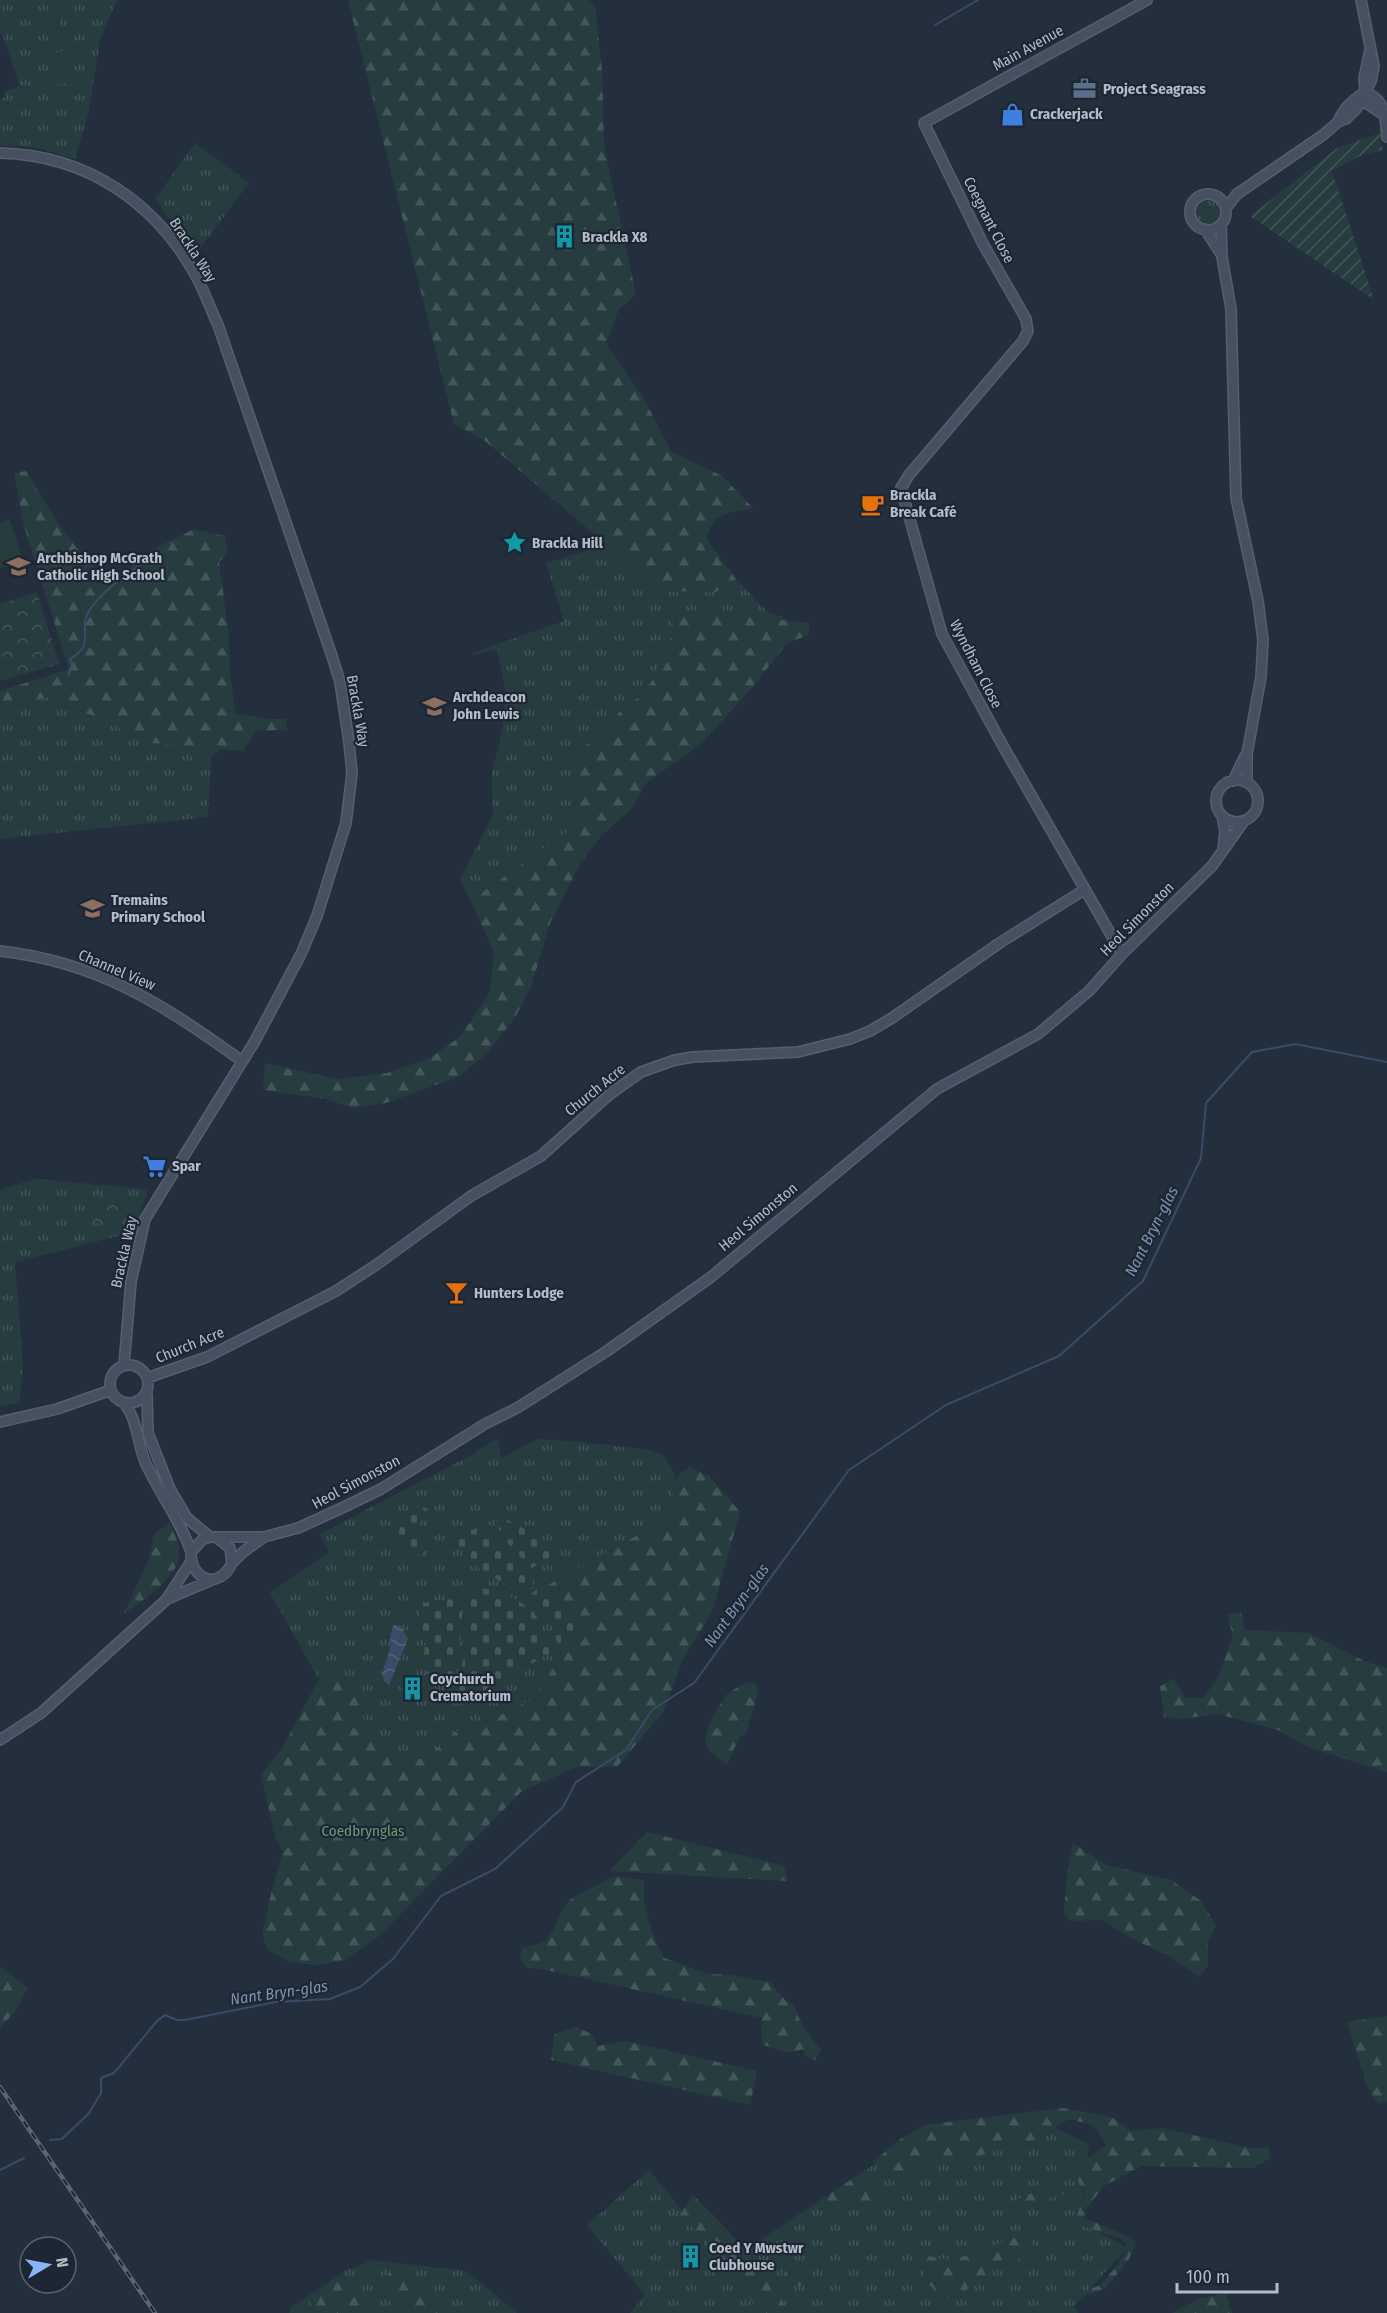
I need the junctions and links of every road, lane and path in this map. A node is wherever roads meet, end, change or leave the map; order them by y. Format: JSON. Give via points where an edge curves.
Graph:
{"nodes":[{"id":1,"x":1147,"y":0,"type":"edge"},
{"id":2,"x":1361,"y":0,"type":"edge"},
{"id":3,"x":1364,"y":93,"type":"junction"},
{"id":4,"x":924,"y":123,"type":"joint"},
{"id":5,"x":1387,"y":137,"type":"edge"},
{"id":6,"x":0,"y":153,"type":"edge"},
{"id":7,"x":1237,"y":194,"type":"junction"},
{"id":8,"x":1217,"y":196,"type":"junction"},
{"id":9,"x":1226,"y":208,"type":"junction"},
{"id":10,"x":1221,"y":224,"type":"junction"},
{"id":11,"x":1205,"y":229,"type":"junction"},
{"id":12,"x":1222,"y":256,"type":"junction"},
{"id":13,"x":1028,"y":331,"type":"joint"},
{"id":14,"x":1246,"y":754,"type":"junction"},
{"id":15,"x":1233,"y":781,"type":"junction"},
{"id":16,"x":1247,"y":783,"type":"junction"},
{"id":17,"x":1222,"y":816,"type":"junction"},
{"id":18,"x":1244,"y":821,"type":"junction"},
{"id":19,"x":1223,"y":852,"type":"junction"},
{"id":20,"x":1084,"y":890,"type":"junction"},
{"id":21,"x":0,"y":951,"type":"edge"},
{"id":22,"x":1122,"y":954,"type":"junction"},
{"id":23,"x":242,"y":1062,"type":"junction"},
{"id":24,"x":124,"y":1365,"type":"junction"},
{"id":25,"x":147,"y":1378,"type":"junction"},
{"id":26,"x":111,"y":1390,"type":"junction"},
{"id":27,"x":147,"y":1394,"type":"junction"},
{"id":28,"x":124,"y":1402,"type":"junction"},
{"id":29,"x":0,"y":1422,"type":"edge"},
{"id":30,"x":213,"y":1537,"type":"junction"},
{"id":31,"x":264,"y":1538,"type":"junction"},
{"id":32,"x":190,"y":1552,"type":"junction"},
{"id":33,"x":190,"y":1563,"type":"junction"},
{"id":34,"x":232,"y":1563,"type":"junction"},
{"id":35,"x":212,"y":1580,"type":"junction"},
{"id":36,"x":166,"y":1600,"type":"junction"},
{"id":37,"x":0,"y":1740,"type":"edge"}],
"edges":[{"from":1,"to":4,"type":"street","name":"Main Avenue"},
{"from":2,"to":3,"type":"street","via":[[1374,66]]},
{"from":3,"to":5,"type":"street","via":[[1366,103],[1384,115]]},
{"from":3,"to":7,"type":"street","via":[[1351,102],[1338,122],[1323,135]]},
{"from":4,"to":13,"type":"street","name":"Coegnant Close","via":[[983,244],[1026,320]]},
{"from":6,"to":23,"type":"street","name":"Brackla Way","via":[[55,161],[119,190],[166,232],[197,278],[218,325],[340,682],[351,773],[346,823],[301,954]]},
{"from":7,"to":8,"type":"street"},
{"from":7,"to":9,"type":"street"},
{"from":8,"to":9,"type":"street"},
{"from":8,"to":11,"type":"street","via":[[1203,194],[1191,206],[1195,223]]},
{"from":9,"to":10,"type":"street"},
{"from":10,"to":11,"type":"street"},
{"from":10,"to":12,"type":"street"},
{"from":11,"to":12,"type":"street"},
{"from":12,"to":14,"type":"street","via":[[1232,309],[1236,498],[1263,640],[1261,677]]},
{"from":13,"to":20,"type":"street","name":"Wyndham Close","via":[[901,488],[942,634]]},
{"from":14,"to":15,"type":"street"},
{"from":14,"to":16,"type":"street"},
{"from":15,"to":16,"type":"street"},
{"from":15,"to":17,"type":"street","via":[[1218,793],[1217,805]]},
{"from":16,"to":18,"type":"street","via":[[1258,800],[1254,813]]},
{"from":17,"to":18,"type":"street","via":[[1232,822]]},
{"from":17,"to":19,"type":"street"},
{"from":18,"to":19,"type":"street","name":"Heol Simonston"},
{"from":19,"to":22,"type":"street","name":"Heol Simonston"},
{"from":20,"to":22,"type":"street","name":"Wyndham Close"},
{"from":20,"to":25,"type":"street","name":"Church Acre","via":[[891,1018],[850,1039],[798,1052],[693,1057],[641,1072],[610,1094],[542,1156],[471,1196],[336,1291],[207,1357]]},
{"from":21,"to":23,"type":"street","name":"Channel View","via":[[81,969],[141,994]]},
{"from":22,"to":31,"type":"street","name":"Heol Simonston","via":[[1089,991],[1038,1034],[938,1089],[711,1276],[607,1351],[381,1489],[298,1528]]},
{"from":23,"to":24,"type":"street","name":"Brackla Way","via":[[145,1220],[131,1282]]},
{"from":24,"to":25,"type":"street","via":[[139,1367]]},
{"from":24,"to":26,"type":"street","via":[[112,1374]]},
{"from":25,"to":27,"type":"street"},
{"from":26,"to":28,"type":"street"},
{"from":26,"to":29,"type":"street","via":[[57,1409]]},
{"from":27,"to":28,"type":"street","via":[[141,1400]]},
{"from":27,"to":30,"type":"street","via":[[148,1432],[170,1489],[187,1518]]},
{"from":28,"to":32,"type":"street","via":[[131,1411],[145,1462],[185,1534]]},
{"from":30,"to":31,"type":"street","name":"Heol Simonston"},
{"from":30,"to":32,"type":"street","via":[[202,1540]]},
{"from":30,"to":34,"type":"street","via":[[230,1548]]},
{"from":31,"to":34,"type":"street","name":"Heol Simonston"},
{"from":32,"to":33,"type":"street"},
{"from":33,"to":35,"type":"street","via":[[203,1578]]},
{"from":33,"to":36,"type":"street"},
{"from":34,"to":35,"type":"street","via":[[224,1575]]},
{"from":35,"to":36,"type":"street"},
{"from":36,"to":37,"type":"street","via":[[41,1713]]}]}
